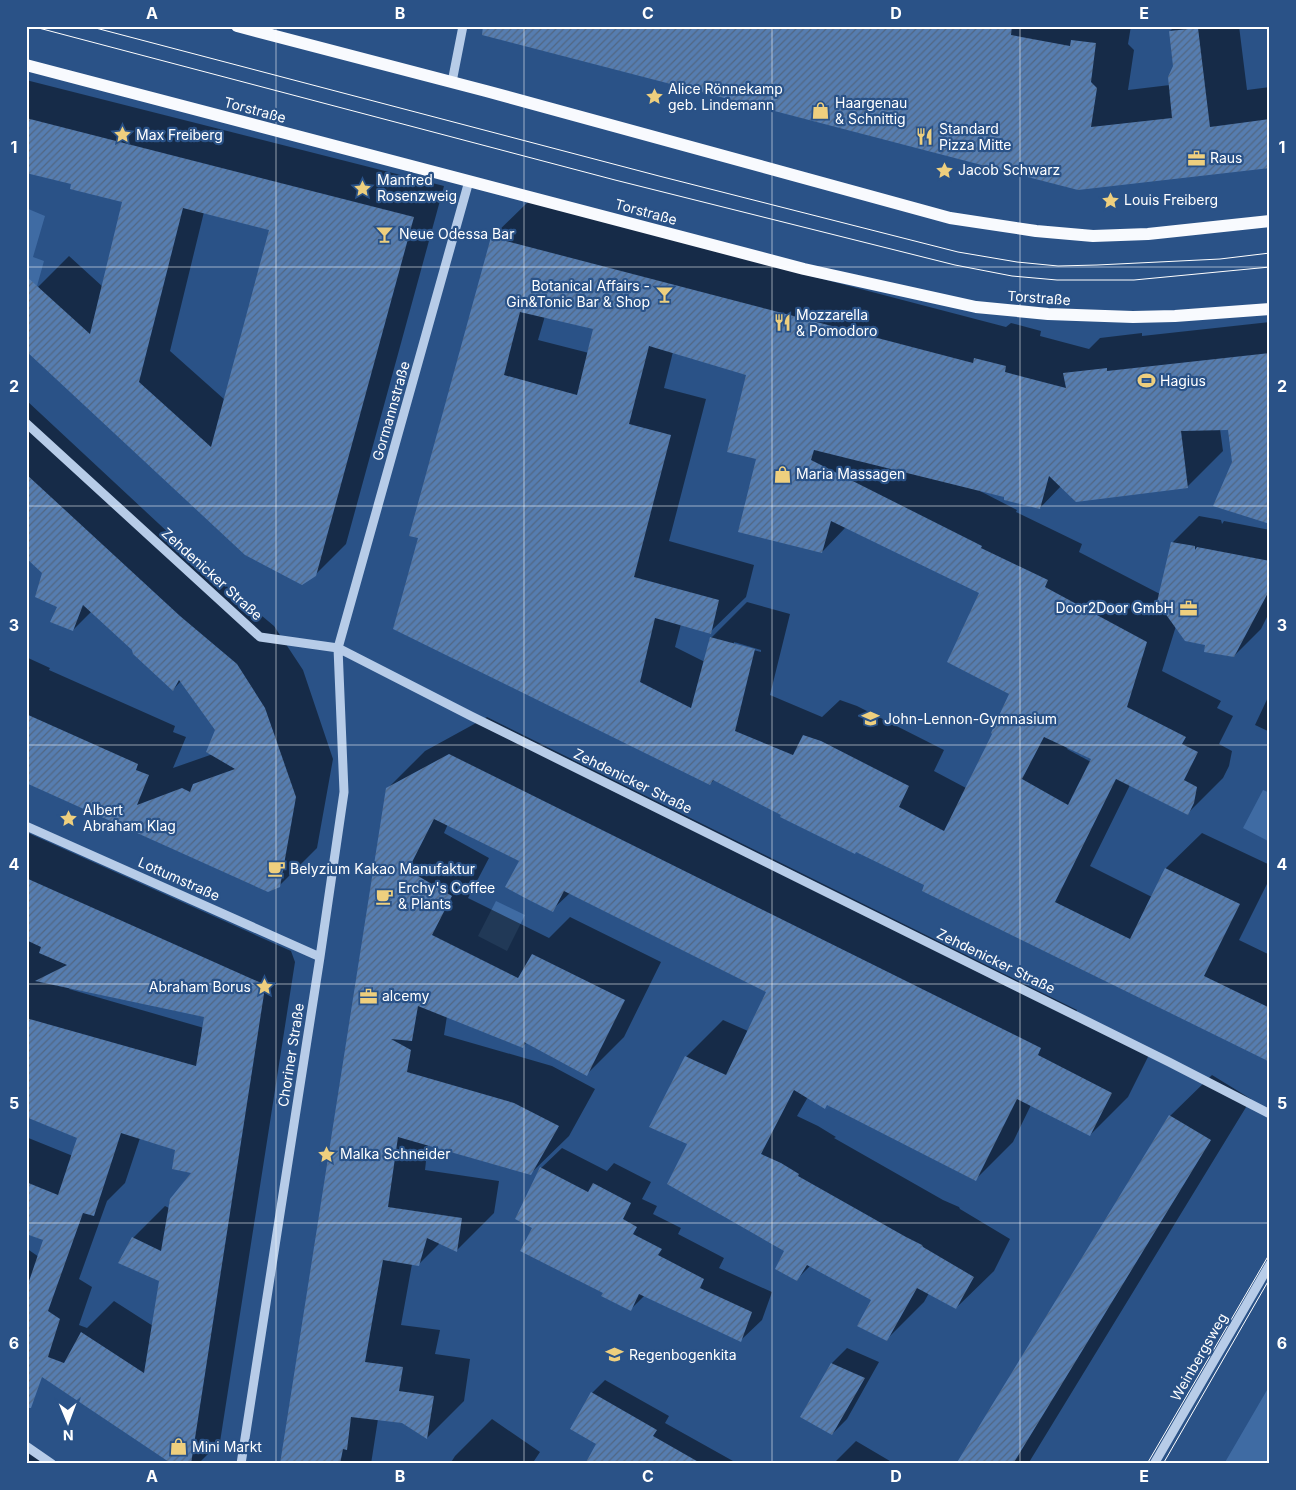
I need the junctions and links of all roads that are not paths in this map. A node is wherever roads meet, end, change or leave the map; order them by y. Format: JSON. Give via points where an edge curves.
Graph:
{"nodes":[{"id":1,"x":237,"y":26,"type":"edge"},
{"id":2,"x":463,"y":26,"type":"edge"},
{"id":3,"x":26,"y":64,"type":"edge"},
{"id":4,"x":452,"y":82,"type":"junction"},
{"id":5,"x":469,"y":181,"type":"junction"},
{"id":6,"x":1270,"y":221,"type":"edge"},
{"id":7,"x":1270,"y":309,"type":"edge"},
{"id":8,"x":26,"y":423,"type":"edge"},
{"id":9,"x":338,"y":648,"type":"junction"},
{"id":10,"x":26,"y":826,"type":"edge"},
{"id":11,"x":320,"y":958,"type":"junction"},
{"id":12,"x":1270,"y":1114,"type":"edge"},
{"id":13,"x":1270,"y":1264,"type":"edge"},
{"id":14,"x":26,"y":1446,"type":"edge"},
{"id":15,"x":52,"y":1464,"type":"edge"},
{"id":16,"x":241,"y":1464,"type":"edge"},
{"id":17,"x":1154,"y":1464,"type":"edge"}],
"edges":[{"from":1,"to":4,"type":"main road"},
{"from":2,"to":4,"type":"street"},
{"from":3,"to":5,"type":"main road","name":"Torstraße"},
{"from":4,"to":6,"type":"main road","via":[[950,218],[1093,236],[1148,234]]},
{"from":5,"to":7,"type":"main road","name":"Torstraße","via":[[804,269],[978,308],[1133,317]]},
{"from":5,"to":9,"type":"street","name":"Gormannstraße"},
{"from":8,"to":9,"type":"street","name":"Zehdenicker Straße","via":[[260,637]]},
{"from":9,"to":11,"type":"street","name":"Choriner Straße","via":[[344,792]]},
{"from":9,"to":12,"type":"street","name":"Zehdenicker Straße"},
{"from":10,"to":11,"type":"street","name":"Lottumstraße"},
{"from":11,"to":16,"type":"street","name":"Choriner Straße"},
{"from":13,"to":17,"type":"street","name":"Weinbergsweg"},
{"from":14,"to":15,"type":"street"}]}
